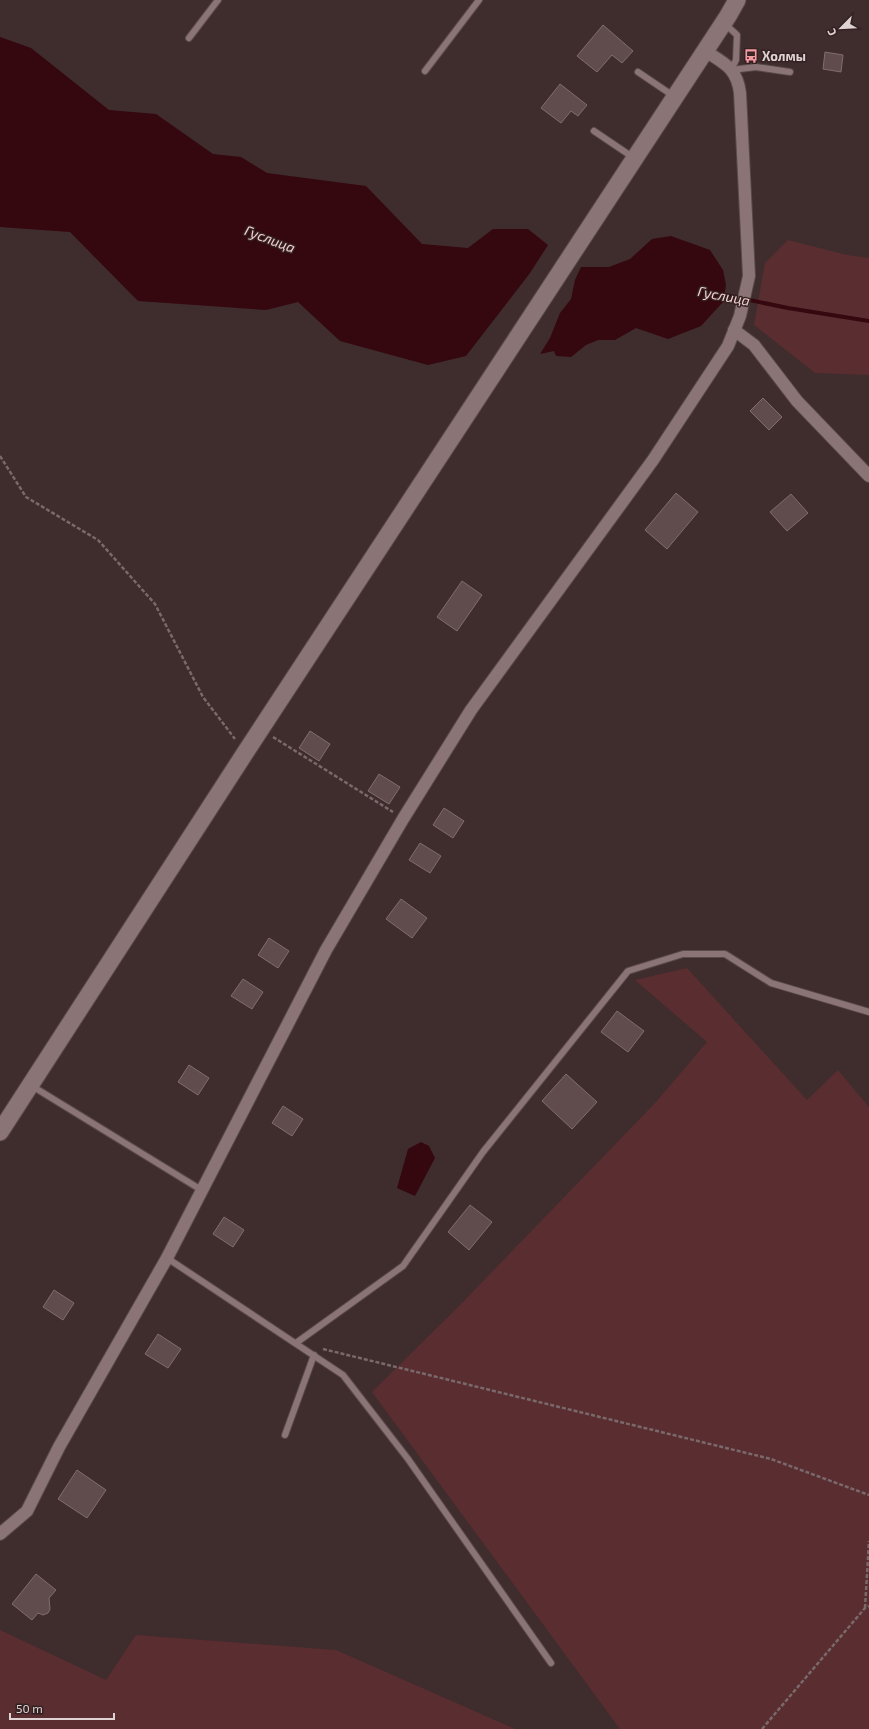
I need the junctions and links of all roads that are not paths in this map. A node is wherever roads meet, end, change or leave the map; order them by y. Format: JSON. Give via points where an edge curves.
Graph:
{"nodes":[{"id":1,"x":218,"y":0,"type":"edge"},
{"id":2,"x":479,"y":0,"type":"edge"},
{"id":3,"x":736,"y":0,"type":"edge"},
{"id":4,"x":724,"y":23,"type":"junction"},
{"id":5,"x":190,"y":38,"type":"dead end"},
{"id":6,"x":705,"y":51,"type":"junction"},
{"id":7,"x":731,"y":70,"type":"junction"},
{"id":8,"x":425,"y":71,"type":"dead end"},
{"id":9,"x":638,"y":72,"type":"dead end"},
{"id":10,"x":790,"y":72,"type":"dead end"},
{"id":11,"x":675,"y":97,"type":"junction"},
{"id":12,"x":594,"y":131,"type":"dead end"},
{"id":13,"x":635,"y":159,"type":"junction"},
{"id":14,"x":734,"y":330,"type":"junction"},
{"id":15,"x":869,"y":476,"type":"edge"},
{"id":16,"x":869,"y":1012,"type":"edge"},
{"id":17,"x":30,"y":1084,"type":"junction"},
{"id":18,"x":0,"y":1132,"type":"edge"},
{"id":19,"x":203,"y":1191,"type":"junction"},
{"id":20,"x":167,"y":1258,"type":"junction"},
{"id":21,"x":296,"y":1343,"type":"junction"},
{"id":22,"x":314,"y":1355,"type":"junction"},
{"id":23,"x":285,"y":1435,"type":"dead end"},
{"id":24,"x":0,"y":1534,"type":"edge"},
{"id":25,"x":551,"y":1663,"type":"dead end"}],
"edges":[{"from":1,"to":5,"type":"lane"},
{"from":2,"to":8,"type":"lane"},
{"from":3,"to":4,"type":"main road"},
{"from":4,"to":6,"type":"main road"},
{"from":4,"to":7,"type":"lane","via":[[737,35],[736,60]]},
{"from":6,"to":7,"type":"street"},
{"from":6,"to":11,"type":"main road"},
{"from":7,"to":10,"type":"lane","via":[[756,67]]},
{"from":7,"to":14,"type":"street","via":[[738,80],[740,92],[749,276],[740,316]]},
{"from":9,"to":11,"type":"lane"},
{"from":11,"to":13,"type":"main road"},
{"from":12,"to":13,"type":"lane"},
{"from":13,"to":17,"type":"main road"},
{"from":14,"to":15,"type":"street","via":[[754,346],[797,401]]},
{"from":14,"to":19,"type":"street","via":[[728,346],[653,460],[470,710],[326,950]]},
{"from":16,"to":21,"type":"lane","via":[[772,983],[725,954],[683,954],[628,971],[482,1152],[403,1266]]},
{"from":17,"to":18,"type":"main road"},
{"from":17,"to":19,"type":"lane"},
{"from":19,"to":20,"type":"street"},
{"from":20,"to":21,"type":"lane"},
{"from":20,"to":24,"type":"street","via":[[59,1447],[27,1511]]},
{"from":21,"to":22,"type":"lane"},
{"from":22,"to":23,"type":"lane"},
{"from":22,"to":25,"type":"lane","via":[[343,1375],[408,1459]]}]}
